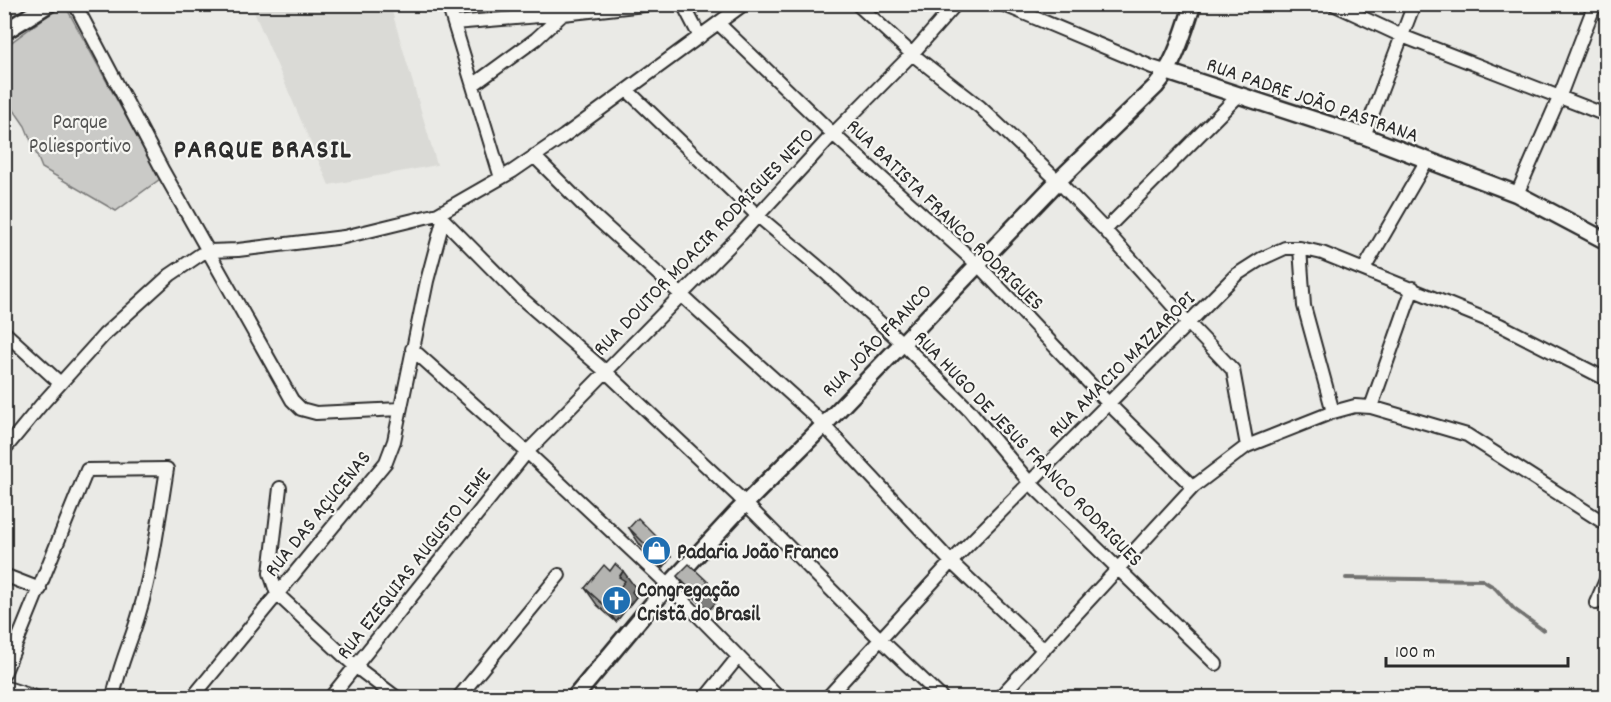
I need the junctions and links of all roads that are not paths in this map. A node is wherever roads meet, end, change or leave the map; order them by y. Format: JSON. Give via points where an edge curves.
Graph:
{"nodes":[{"id":1,"x":49,"y":4,"type":"edge"},
{"id":2,"x":75,"y":4,"type":"edge"},
{"id":3,"x":448,"y":4,"type":"edge"},
{"id":4,"x":653,"y":4,"type":"edge"},
{"id":5,"x":683,"y":4,"type":"edge"},
{"id":6,"x":744,"y":4,"type":"edge"},
{"id":7,"x":857,"y":4,"type":"edge"},
{"id":8,"x":956,"y":4,"type":"edge"},
{"id":9,"x":1002,"y":4,"type":"edge"},
{"id":10,"x":1193,"y":4,"type":"edge"},
{"id":11,"x":1333,"y":4,"type":"edge"},
{"id":12,"x":1414,"y":4,"type":"edge"},
{"id":13,"x":1595,"y":4,"type":"edge"},
{"id":14,"x":564,"y":14,"type":"junction"},
{"id":15,"x":454,"y":23,"type":"junction"},
{"id":16,"x":718,"y":23,"type":"junction"},
{"id":17,"x":4,"y":32,"type":"edge"},
{"id":18,"x":1402,"y":36,"type":"junction"},
{"id":19,"x":700,"y":37,"type":"junction"},
{"id":20,"x":912,"y":54,"type":"junction"},
{"id":21,"x":1168,"y":72,"type":"junction"},
{"id":22,"x":473,"y":85,"type":"junction"},
{"id":23,"x":627,"y":90,"type":"junction"},
{"id":24,"x":1239,"y":95,"type":"junction"},
{"id":25,"x":1559,"y":98,"type":"junction"},
{"id":26,"x":1606,"y":115,"type":"edge"},
{"id":27,"x":834,"y":134,"type":"junction"},
{"id":28,"x":1365,"y":136,"type":"junction"},
{"id":29,"x":534,"y":156,"type":"junction"},
{"id":30,"x":1427,"y":160,"type":"junction"},
{"id":31,"x":501,"y":178,"type":"junction"},
{"id":32,"x":1058,"y":182,"type":"junction"},
{"id":33,"x":1517,"y":194,"type":"junction"},
{"id":34,"x":758,"y":216,"type":"junction"},
{"id":35,"x":441,"y":218,"type":"junction"},
{"id":36,"x":1105,"y":230,"type":"junction"},
{"id":37,"x":1606,"y":242,"type":"edge"},
{"id":38,"x":1300,"y":248,"type":"junction"},
{"id":39,"x":209,"y":251,"type":"junction"},
{"id":40,"x":978,"y":265,"type":"junction"},
{"id":41,"x":1364,"y":269,"type":"junction"},
{"id":42,"x":1413,"y":288,"type":"junction"},
{"id":43,"x":681,"y":296,"type":"junction"},
{"id":44,"x":1189,"y":324,"type":"junction"},
{"id":45,"x":4,"y":332,"type":"edge"},
{"id":46,"x":902,"y":343,"type":"junction"},
{"id":47,"x":412,"y":349,"type":"junction"},
{"id":48,"x":605,"y":371,"type":"junction"},
{"id":49,"x":1606,"y":379,"type":"edge"},
{"id":50,"x":60,"y":383,"type":"junction"},
{"id":51,"x":1109,"y":404,"type":"junction"},
{"id":52,"x":1371,"y":406,"type":"junction"},
{"id":53,"x":400,"y":409,"type":"junction"},
{"id":54,"x":1333,"y":412,"type":"junction"},
{"id":55,"x":823,"y":426,"type":"junction"},
{"id":56,"x":1247,"y":446,"type":"junction"},
{"id":57,"x":4,"y":450,"type":"edge"},
{"id":58,"x":527,"y":452,"type":"junction"},
{"id":59,"x":1030,"y":483,"type":"junction"},
{"id":60,"x":1193,"y":487,"type":"junction"},
{"id":61,"x":280,"y":488,"type":"dead end"},
{"id":62,"x":744,"y":504,"type":"junction"},
{"id":63,"x":1606,"y":524,"type":"edge"},
{"id":64,"x":951,"y":562,"type":"junction"},
{"id":65,"x":1117,"y":569,"type":"junction"},
{"id":66,"x":4,"y":575,"type":"edge"},
{"id":67,"x":559,"y":575,"type":"dead end"},
{"id":68,"x":1606,"y":580,"type":"edge"},
{"id":69,"x":668,"y":586,"type":"junction"},
{"id":70,"x":40,"y":589,"type":"junction"},
{"id":71,"x":276,"y":594,"type":"junction"},
{"id":72,"x":1596,"y":603,"type":"dead end"},
{"id":73,"x":880,"y":639,"type":"junction"},
{"id":74,"x":1044,"y":650,"type":"junction"},
{"id":75,"x":738,"y":657,"type":"junction"},
{"id":76,"x":1216,"y":664,"type":"dead end"},
{"id":77,"x":356,"y":667,"type":"junction"},
{"id":78,"x":4,"y":674,"type":"edge"},
{"id":79,"x":4,"y":687,"type":"edge"},
{"id":80,"x":38,"y":698,"type":"edge"},
{"id":81,"x":113,"y":698,"type":"edge"},
{"id":82,"x":192,"y":698,"type":"edge"},
{"id":83,"x":330,"y":698,"type":"edge"},
{"id":84,"x":397,"y":698,"type":"edge"},
{"id":85,"x":458,"y":698,"type":"edge"},
{"id":86,"x":574,"y":698,"type":"edge"},
{"id":87,"x":705,"y":698,"type":"edge"},
{"id":88,"x":779,"y":698,"type":"edge"},
{"id":89,"x":827,"y":698,"type":"edge"},
{"id":90,"x":942,"y":698,"type":"edge"},
{"id":91,"x":999,"y":698,"type":"edge"}],
"edges":[{"from":1,"to":17,"type":"street"},
{"from":2,"to":39,"type":"street"},
{"from":3,"to":15,"type":"street"},
{"from":4,"to":14,"type":"street"},
{"from":5,"to":19,"type":"street"},
{"from":6,"to":16,"type":"street"},
{"from":7,"to":20,"type":"street"},
{"from":8,"to":20,"type":"street","name":"RUA DOUTOR MOACIR RODRIGUES NETO"},
{"from":9,"to":21,"type":"street","name":"RUA PADRE JOÃO PASTRANA"},
{"from":10,"to":21,"type":"street","name":"RUA JOÃO FRANCO"},
{"from":11,"to":18,"type":"street"},
{"from":12,"to":18,"type":"street"},
{"from":13,"to":25,"type":"street"},
{"from":14,"to":15,"type":"street"},
{"from":14,"to":22,"type":"street"},
{"from":15,"to":22,"type":"street"},
{"from":16,"to":19,"type":"street"},
{"from":16,"to":27,"type":"street","name":"RUA BATISTA FRANCO RODRIGUES"},
{"from":18,"to":25,"type":"street"},
{"from":18,"to":28,"type":"street"},
{"from":19,"to":23,"type":"street"},
{"from":20,"to":27,"type":"street","name":"RUA DOUTOR MOACIR RODRIGUES NETO"},
{"from":20,"to":32,"type":"street","via":[[980,107]]},
{"from":21,"to":24,"type":"street","name":"RUA PADRE JOÃO PASTRANA"},
{"from":21,"to":32,"type":"street","name":"RUA JOÃO FRANCO"},
{"from":22,"to":31,"type":"street"},
{"from":23,"to":29,"type":"street"},
{"from":23,"to":34,"type":"street","name":"RUA HUGO DE JESUS FRANCO RODRIGUES"},
{"from":24,"to":28,"type":"street","name":"RUA PADRE JOÃO PASTRANA"},
{"from":24,"to":36,"type":"street"},
{"from":25,"to":26,"type":"street"},
{"from":25,"to":33,"type":"street"},
{"from":27,"to":34,"type":"street","name":"RUA DOUTOR MOACIR RODRIGUES NETO"},
{"from":27,"to":40,"type":"street","name":"RUA BATISTA FRANCO RODRIGUES"},
{"from":28,"to":30,"type":"street","name":"RUA PADRE JOÃO PASTRANA"},
{"from":29,"to":31,"type":"street"},
{"from":29,"to":43,"type":"street"},
{"from":30,"to":33,"type":"street","name":"RUA PADRE JOÃO PASTRANA"},
{"from":30,"to":41,"type":"street"},
{"from":31,"to":35,"type":"street"},
{"from":32,"to":36,"type":"street"},
{"from":32,"to":40,"type":"street","name":"RUA JOÃO FRANCO"},
{"from":33,"to":37,"type":"street","name":"RUA PADRE JOÃO PASTRANA"},
{"from":34,"to":43,"type":"street","name":"RUA DOUTOR MOACIR RODRIGUES NETO"},
{"from":34,"to":46,"type":"street","name":"RUA HUGO DE JESUS FRANCO RODRIGUES"},
{"from":35,"to":39,"type":"street","via":[[344,237]]},
{"from":35,"to":47,"type":"street","name":"RUA DAS AÇUCENAS"},
{"from":35,"to":48,"type":"street","via":[[520,297]]},
{"from":36,"to":44,"type":"street"},
{"from":38,"to":41,"type":"street","name":"RUA AMACIO MAZZAROPI"},
{"from":38,"to":44,"type":"street","name":"RUA AMACIO MAZZAROPI","via":[[1285,248],[1236,275]]},
{"from":38,"to":54,"type":"street","via":[[1304,306]]},
{"from":39,"to":50,"type":"street","via":[[170,275],[136,305]]},
{"from":39,"to":53,"type":"street","via":[[292,400],[301,409],[316,413]]},
{"from":40,"to":46,"type":"street","name":"RUA JOÃO FRANCO"},
{"from":40,"to":51,"type":"street","name":"RUA BATISTA FRANCO RODRIGUES"},
{"from":41,"to":42,"type":"street","name":"RUA AMACIO MAZZAROPI"},
{"from":42,"to":49,"type":"street","name":"RUA AMACIO MAZZAROPI","via":[[1500,325]]},
{"from":42,"to":52,"type":"street"},
{"from":43,"to":48,"type":"street","name":"RUA DOUTOR MOACIR RODRIGUES NETO"},
{"from":43,"to":55,"type":"street"},
{"from":44,"to":51,"type":"street","name":"RUA AMACIO MAZZAROPI"},
{"from":44,"to":56,"type":"street","via":[[1233,370]]},
{"from":45,"to":50,"type":"street"},
{"from":46,"to":55,"type":"street","name":"RUA JOÃO FRANCO"},
{"from":46,"to":59,"type":"street","name":"RUA HUGO DE JESUS FRANCO RODRIGUES","via":[[969,410]]},
{"from":47,"to":53,"type":"street","name":"RUA DAS AÇUCENAS"},
{"from":47,"to":58,"type":"street"},
{"from":48,"to":58,"type":"street","name":"RUA DOUTOR MOACIR RODRIGUES NETO"},
{"from":48,"to":62,"type":"street"},
{"from":50,"to":57,"type":"street"},
{"from":51,"to":59,"type":"street","name":"RUA AMACIO MAZZAROPI"},
{"from":51,"to":60,"type":"street","name":"RUA BATISTA FRANCO RODRIGUES"},
{"from":52,"to":54,"type":"street"},
{"from":52,"to":63,"type":"street","via":[[1467,435]]},
{"from":53,"to":71,"type":"street","name":"RUA DAS AÇUCENAS","via":[[386,462]]},
{"from":54,"to":56,"type":"street"},
{"from":55,"to":62,"type":"street","name":"RUA JOÃO FRANCO"},
{"from":55,"to":64,"type":"street"},
{"from":56,"to":60,"type":"street"},
{"from":58,"to":69,"type":"street"},
{"from":58,"to":77,"type":"street","name":"RUA EZEQUIAS AUGUSTO LEME"},
{"from":59,"to":64,"type":"street","name":"RUA AMACIO MAZZAROPI"},
{"from":59,"to":65,"type":"street","name":"RUA HUGO DE JESUS FRANCO RODRIGUES"},
{"from":60,"to":65,"type":"street"},
{"from":61,"to":71,"type":"street","via":[[270,573]]},
{"from":62,"to":69,"type":"street","name":"RUA JOÃO FRANCO"},
{"from":62,"to":73,"type":"street"},
{"from":64,"to":73,"type":"street","name":"RUA AMACIO MAZZAROPI"},
{"from":64,"to":74,"type":"street"},
{"from":65,"to":74,"type":"street"},
{"from":65,"to":76,"type":"street","name":"RUA HUGO DE JESUS FRANCO RODRIGUES"},
{"from":66,"to":70,"type":"street"},
{"from":67,"to":85,"type":"street"},
{"from":68,"to":72,"type":"street"},
{"from":69,"to":75,"type":"street"},
{"from":69,"to":86,"type":"street","name":"RUA JOÃO FRANCO"},
{"from":70,"to":78,"type":"street"},
{"from":70,"to":81,"type":"street","via":[[87,470],[167,469],[150,575],[116,676]]},
{"from":71,"to":77,"type":"street"},
{"from":71,"to":82,"type":"street","name":"RUA DAS AÇUCENAS"},
{"from":73,"to":89,"type":"street","name":"RUA AMACIO MAZZAROPI"},
{"from":73,"to":90,"type":"street"},
{"from":74,"to":91,"type":"street"},
{"from":75,"to":87,"type":"street"},
{"from":75,"to":88,"type":"street"},
{"from":77,"to":83,"type":"street","name":"RUA EZEQUIAS AUGUSTO LEME"},
{"from":77,"to":84,"type":"street"},
{"from":79,"to":80,"type":"street"}]}
